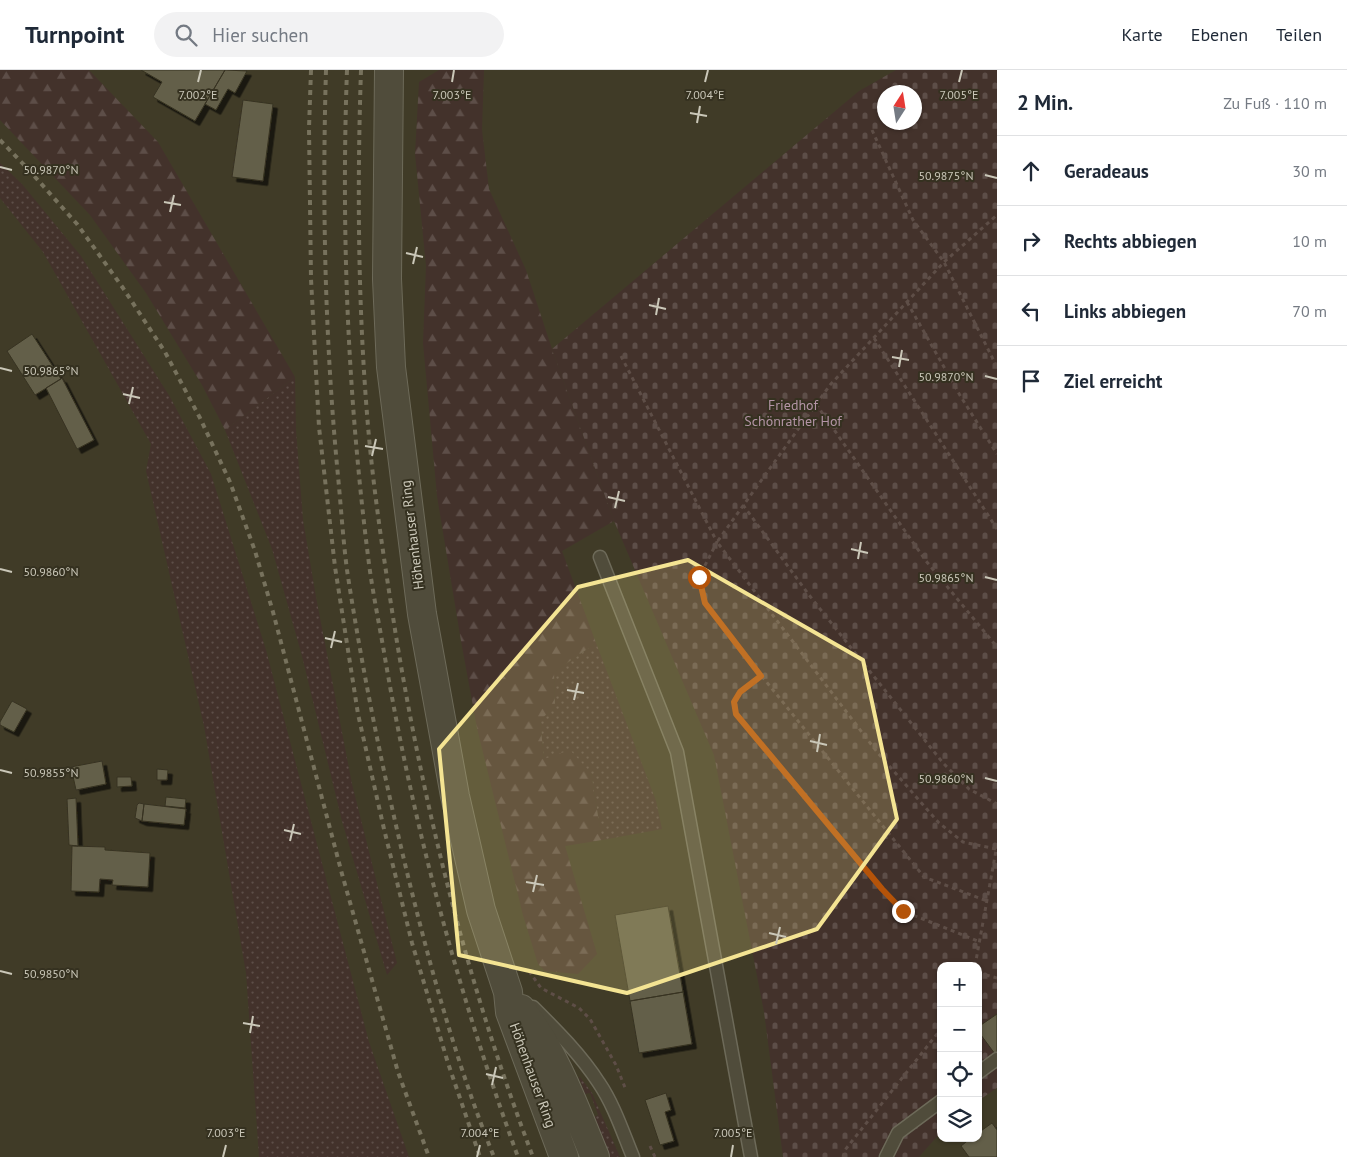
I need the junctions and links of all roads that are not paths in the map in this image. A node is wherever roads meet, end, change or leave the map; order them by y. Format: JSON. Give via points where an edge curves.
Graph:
{"nodes":[{"id":1,"x":389,"y":70,"type":"edge"},
{"id":2,"x":600,"y":557,"type":"dead end"},
{"id":3,"x":508,"y":992,"type":"junction"},
{"id":4,"x":997,"y":1059,"type":"edge"},
{"id":5,"x":982,"y":1070,"type":"edge"},
{"id":6,"x":937,"y":1104,"type":"edge"},
{"id":7,"x":564,"y":1157,"type":"edge"},
{"id":8,"x":595,"y":1157,"type":"edge"},
{"id":9,"x":633,"y":1157,"type":"edge"},
{"id":10,"x":751,"y":1157,"type":"edge"},
{"id":11,"x":886,"y":1157,"type":"edge"}],
"edges":[{"from":1,"to":3,"type":"street","name":"Höhenhauser Ring","via":[[387,269],[391,367],[422,614],[457,805],[482,910]]},
{"from":2,"to":10,"type":"lane","via":[[677,752]]},
{"from":3,"to":7,"type":"street","name":"Höhenhauser Ring","via":[[510,1012]]},
{"from":3,"to":8,"type":"street","name":"Höhenhauser Ring","via":[[562,1077]]},
{"from":3,"to":9,"type":"lane","via":[[529,1002],[600,1083]]},
{"from":4,"to":5,"type":"lane"},
{"from":6,"to":11,"type":"lane","via":[[898,1133]]}]}
